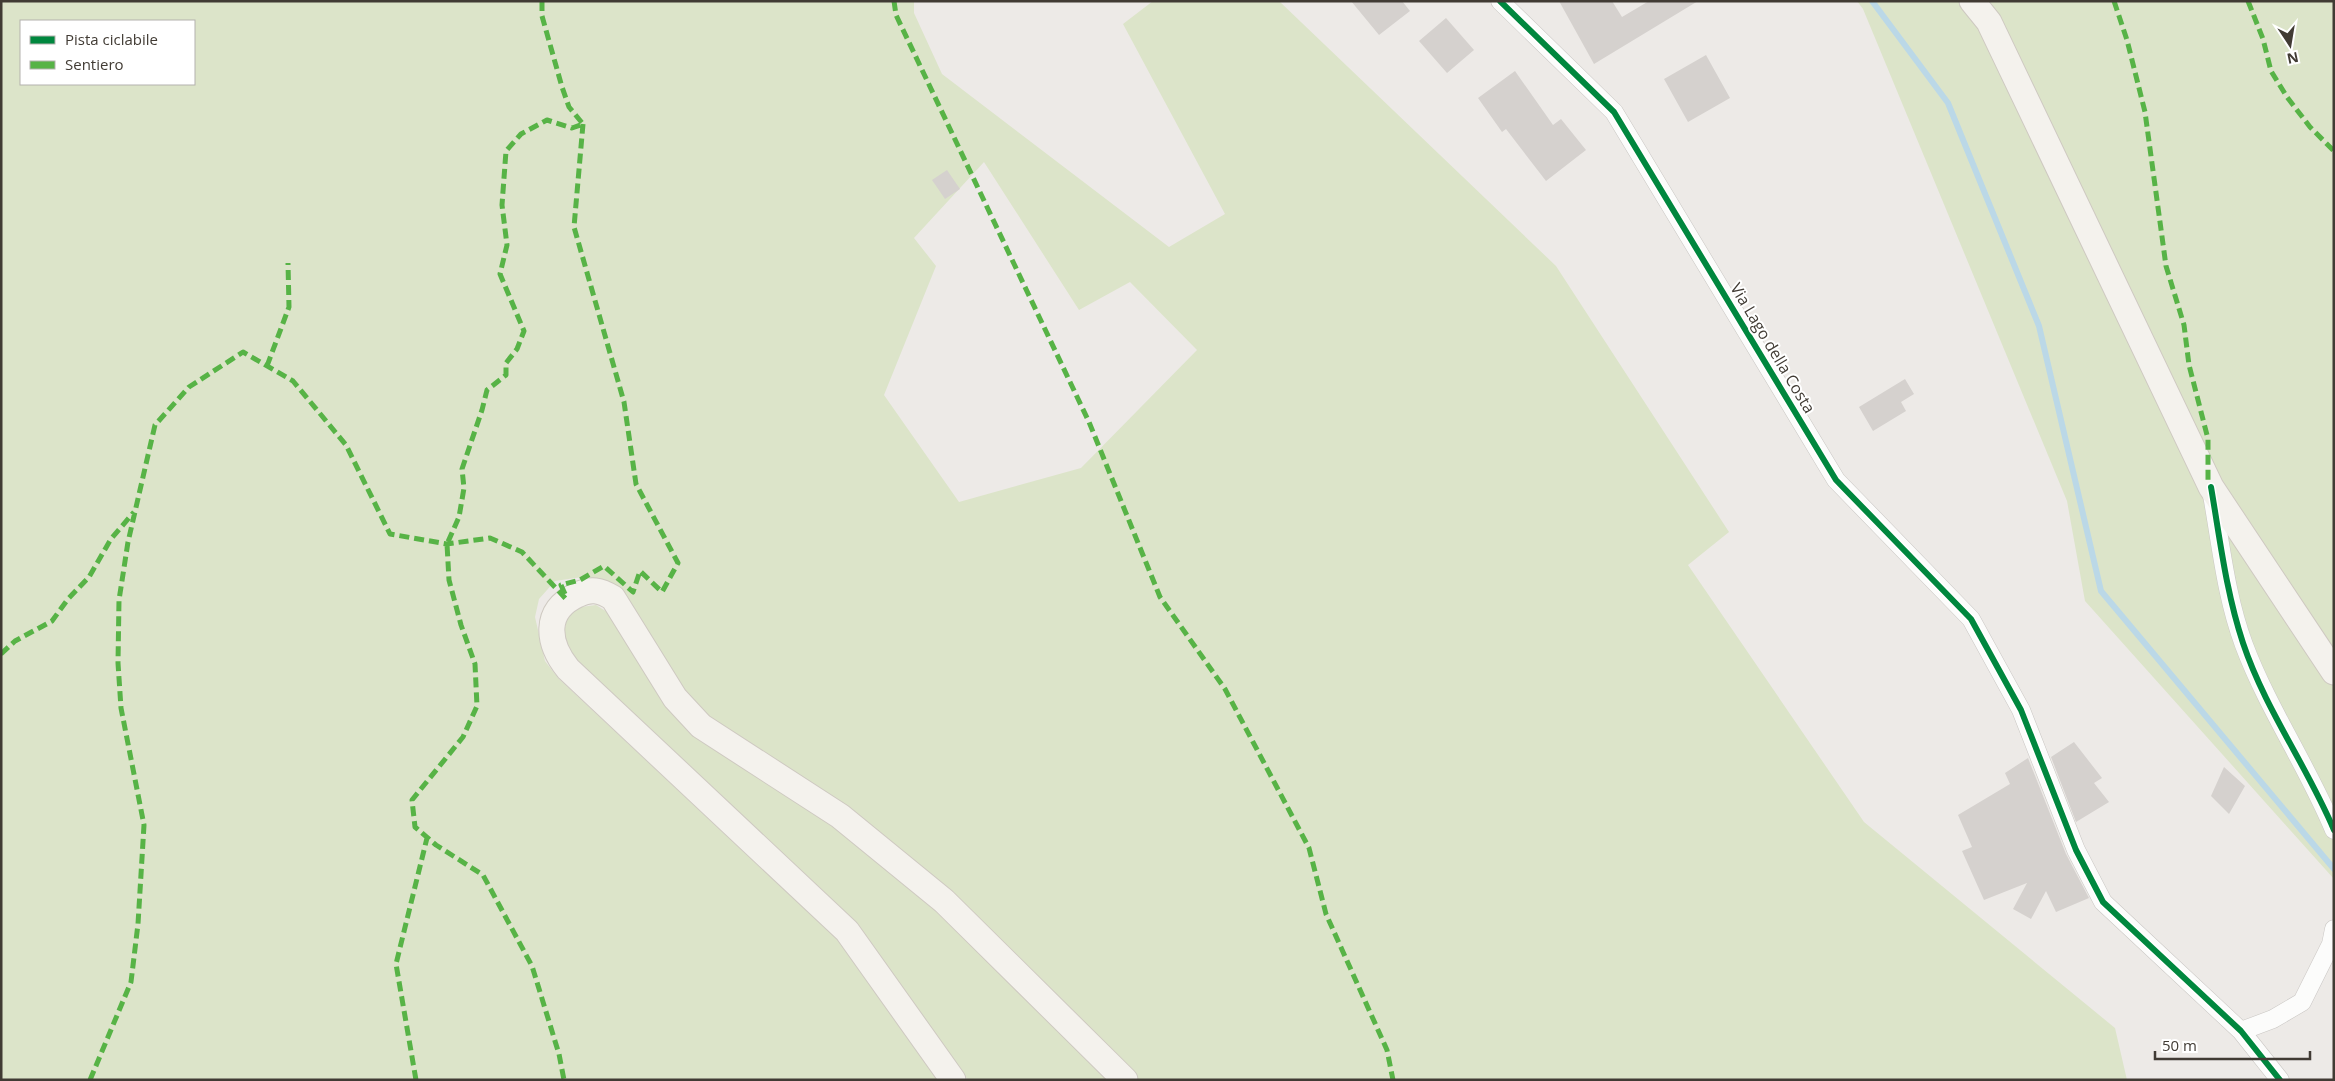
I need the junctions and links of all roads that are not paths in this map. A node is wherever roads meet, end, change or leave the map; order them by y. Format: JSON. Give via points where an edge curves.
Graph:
{"nodes":[{"id":1,"x":1500,"y":1,"type":"edge"},
{"id":2,"x":1972,"y":1,"type":"edge"},
{"id":3,"x":2211,"y":487,"type":"junction"},
{"id":4,"x":2334,"y":672,"type":"edge"},
{"id":5,"x":2334,"y":830,"type":"edge"},
{"id":6,"x":2334,"y":929,"type":"edge"},
{"id":7,"x":2241,"y":1031,"type":"junction"},
{"id":8,"x":953,"y":1080,"type":"edge"},
{"id":9,"x":1125,"y":1080,"type":"edge"},
{"id":10,"x":2280,"y":1080,"type":"edge"}],
"edges":[{"from":1,"to":7,"type":"street","name":"Via Lago della Costa","via":[[1614,112],[1836,480],[1971,619],[2022,710],[2076,850],[2102,902]]},
{"from":2,"to":3,"type":"main road","via":[[1989,22]]},
{"from":3,"to":4,"type":"main road"},
{"from":3,"to":5,"type":"street","via":[[2230,600],[2243,644]]},
{"from":6,"to":7,"type":"street","via":[[2331,944],[2302,1002]]},
{"from":7,"to":10,"type":"street","name":"Via Lago della Costa"},
{"from":8,"to":9,"type":"main road","via":[[847,930],[568,669],[557,655],[551,633],[555,612],[567,600],[586,591],[601,590],[613,598],[674,698],[701,726],[840,816],[944,901]]}]}
